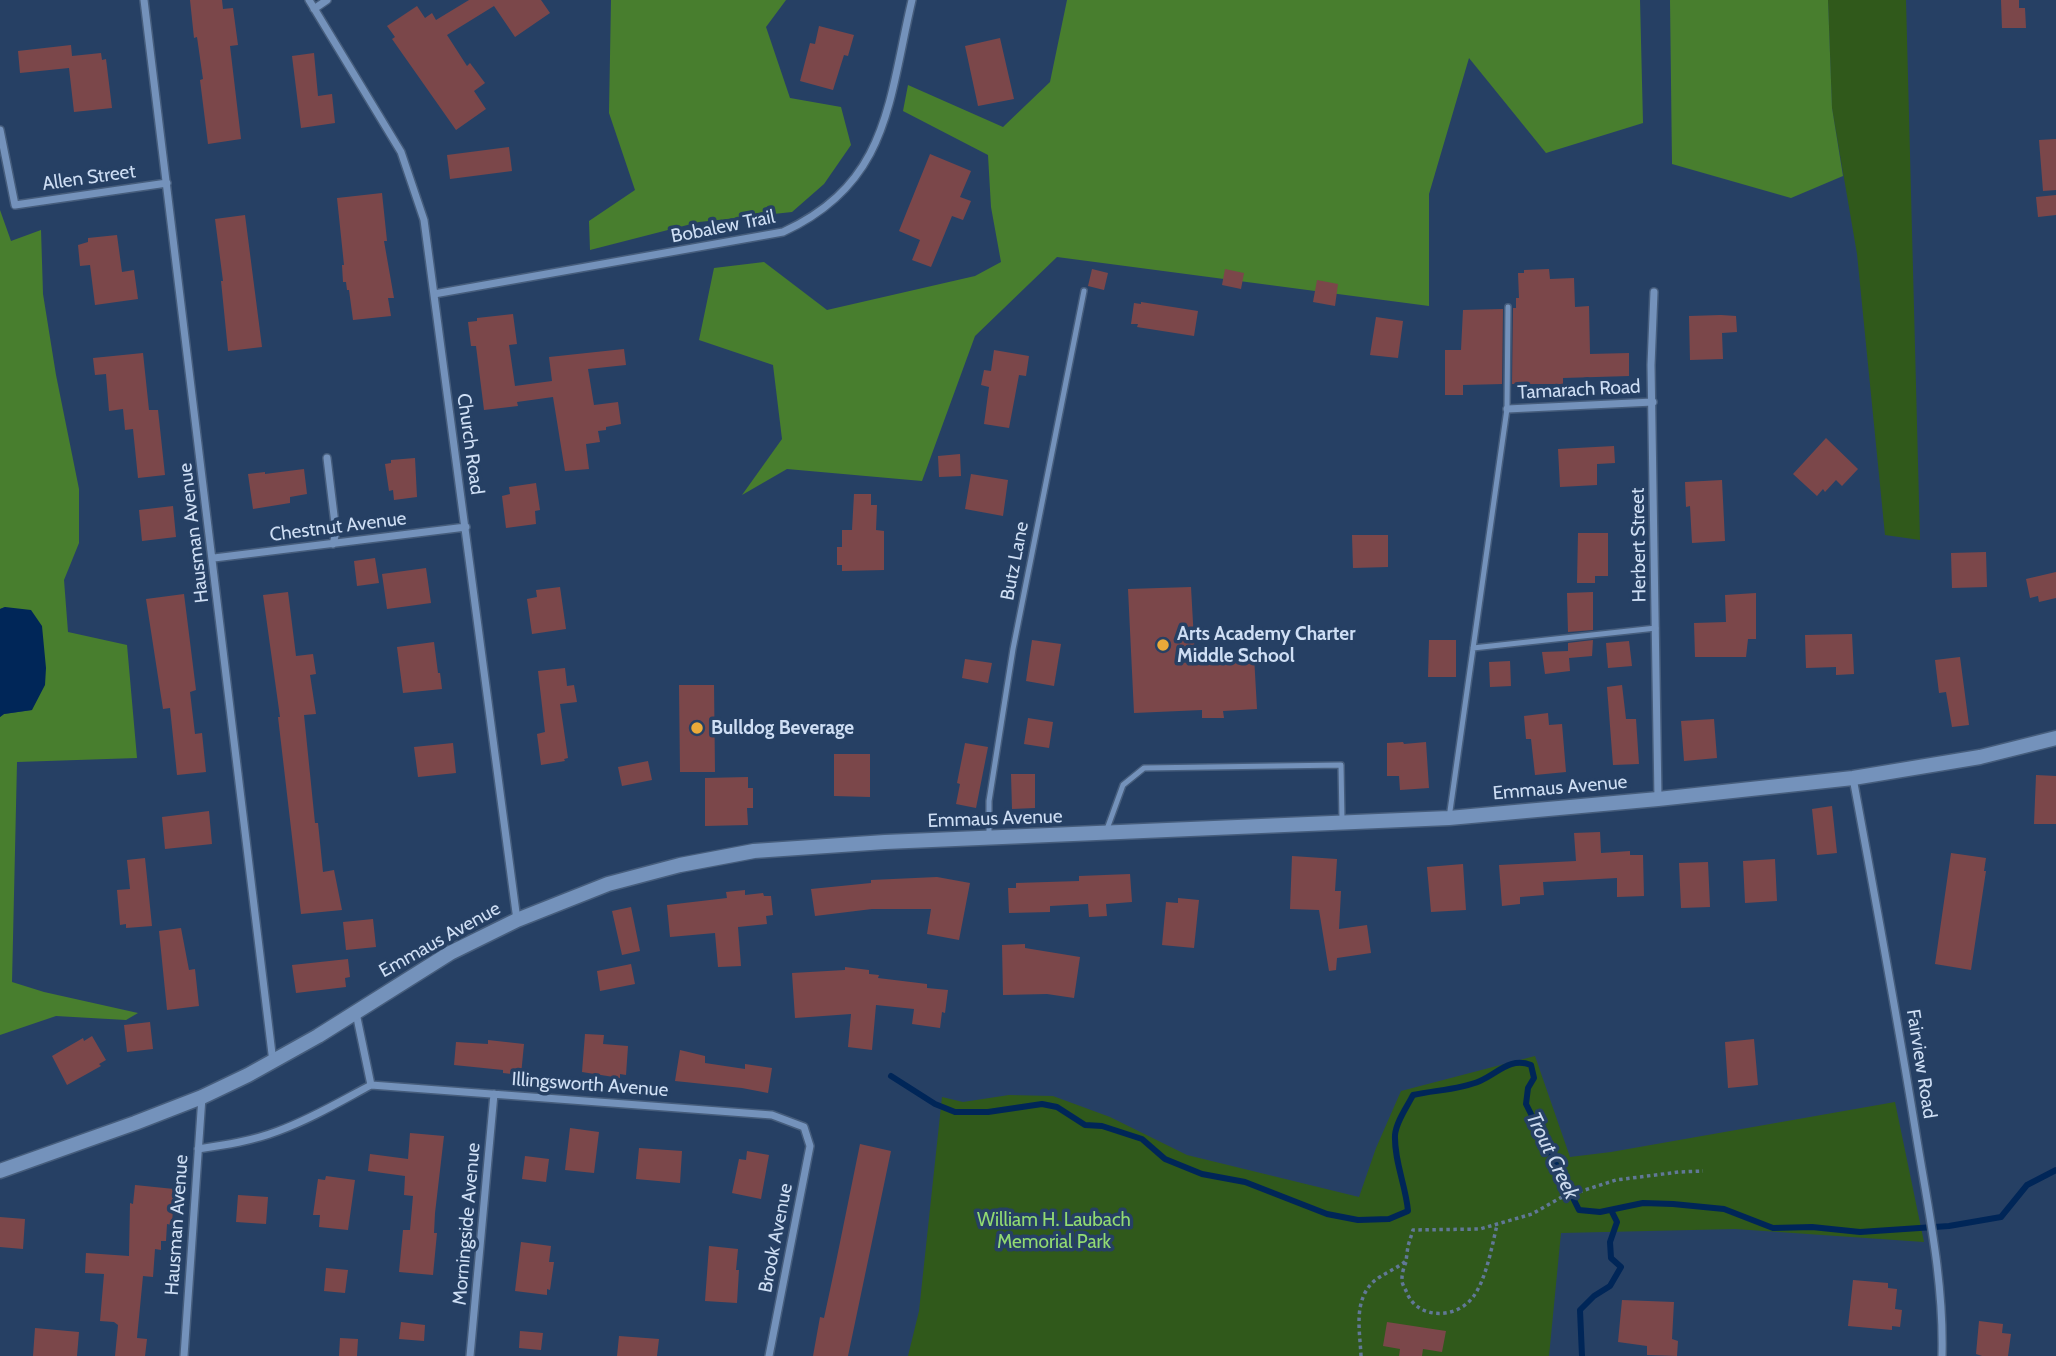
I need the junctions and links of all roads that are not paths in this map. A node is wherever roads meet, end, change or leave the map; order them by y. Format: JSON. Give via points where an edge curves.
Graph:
{"nodes":[{"id":1,"x":144,"y":0,"type":"edge"},
{"id":2,"x":309,"y":0,"type":"edge"},
{"id":3,"x":327,"y":0,"type":"edge"},
{"id":4,"x":912,"y":0,"type":"edge"},
{"id":5,"x":314,"y":9,"type":"junction"},
{"id":6,"x":0,"y":130,"type":"edge"},
{"id":7,"x":167,"y":183,"type":"junction"},
{"id":8,"x":1084,"y":291,"type":"dead end"},
{"id":9,"x":1654,"y":292,"type":"dead end"},
{"id":10,"x":434,"y":295,"type":"junction"},
{"id":11,"x":1508,"y":307,"type":"dead end"},
{"id":12,"x":1653,"y":402,"type":"junction"},
{"id":13,"x":1507,"y":409,"type":"junction"},
{"id":14,"x":327,"y":458,"type":"dead end"},
{"id":15,"x":466,"y":527,"type":"junction"},
{"id":16,"x":333,"y":544,"type":"junction"},
{"id":17,"x":214,"y":558,"type":"junction"},
{"id":18,"x":1656,"y":628,"type":"junction"},
{"id":19,"x":1473,"y":648,"type":"junction"},
{"id":20,"x":2056,"y":738,"type":"edge"},
{"id":21,"x":1853,"y":778,"type":"junction"},
{"id":22,"x":1658,"y":799,"type":"junction"},
{"id":23,"x":1450,"y":818,"type":"junction"},
{"id":24,"x":1342,"y":823,"type":"junction"},
{"id":25,"x":1106,"y":833,"type":"junction"},
{"id":26,"x":989,"y":838,"type":"junction"},
{"id":27,"x":517,"y":920,"type":"junction"},
{"id":28,"x":355,"y":1012,"type":"junction"},
{"id":29,"x":274,"y":1062,"type":"junction"},
{"id":30,"x":371,"y":1085,"type":"junction"},
{"id":31,"x":495,"y":1094,"type":"junction"},
{"id":32,"x":202,"y":1097,"type":"junction"},
{"id":33,"x":804,"y":1127,"type":"joint"},
{"id":34,"x":198,"y":1149,"type":"junction"},
{"id":35,"x":0,"y":1171,"type":"edge"},
{"id":36,"x":184,"y":1356,"type":"edge"},
{"id":37,"x":470,"y":1356,"type":"edge"},
{"id":38,"x":769,"y":1356,"type":"edge"},
{"id":39,"x":1942,"y":1356,"type":"edge"}],
"edges":[{"from":1,"to":7,"type":"street","name":"Hausman Avenue"},
{"from":2,"to":5,"type":"street","name":"Church Road"},
{"from":3,"to":5,"type":"street"},
{"from":4,"to":10,"type":"street","name":"Bobalew Trail","via":[[886,111],[869,159],[846,190],[809,220],[783,232]]},
{"from":5,"to":10,"type":"street","name":"Church Road","via":[[401,152],[424,220]]},
{"from":6,"to":7,"type":"street","name":"Allen Street","via":[[15,205]]},
{"from":7,"to":17,"type":"street","name":"Hausman Avenue"},
{"from":8,"to":26,"type":"lane","name":"Butz Lane","via":[[1013,649],[989,802]]},
{"from":9,"to":12,"type":"street","name":"Herbert Street"},
{"from":10,"to":15,"type":"street","name":"Church Road"},
{"from":11,"to":13,"type":"lane"},
{"from":12,"to":13,"type":"street","name":"Tamarach Road"},
{"from":12,"to":18,"type":"street","name":"Herbert Street"},
{"from":13,"to":19,"type":"lane"},
{"from":14,"to":16,"type":"street","via":[[336,532]]},
{"from":15,"to":16,"type":"street","name":"Chestnut Avenue"},
{"from":15,"to":27,"type":"street","name":"Church Road"},
{"from":16,"to":17,"type":"street","name":"Chestnut Avenue"},
{"from":17,"to":29,"type":"street","name":"Hausman Avenue"},
{"from":18,"to":19,"type":"lane"},
{"from":18,"to":22,"type":"street","name":"Herbert Street"},
{"from":19,"to":23,"type":"lane"},
{"from":20,"to":21,"type":"main road","name":"Emmaus Avenue","via":[[1980,757]]},
{"from":21,"to":22,"type":"main road","name":"Emmaus Avenue"},
{"from":21,"to":39,"type":"street","name":"Fairview Road","via":[[1934,1241],[1943,1318]]},
{"from":22,"to":23,"type":"main road","name":"Emmaus Avenue"},
{"from":23,"to":24,"type":"main road","name":"Emmaus Avenue"},
{"from":24,"to":25,"type":"main road","name":"Emmaus Avenue"},
{"from":24,"to":25,"type":"lane","via":[[1341,765],[1144,768],[1123,785]]},
{"from":25,"to":26,"type":"main road","name":"Emmaus Avenue"},
{"from":26,"to":27,"type":"main road","name":"Emmaus Avenue","via":[[754,851],[608,884]]},
{"from":27,"to":28,"type":"main road","name":"Emmaus Avenue","via":[[450,953]]},
{"from":28,"to":29,"type":"main road","name":"Emmaus Avenue"},
{"from":28,"to":30,"type":"street"},
{"from":29,"to":32,"type":"main road","name":"Emmaus Avenue"},
{"from":30,"to":31,"type":"street","name":"Illingsworth Avenue"},
{"from":30,"to":34,"type":"street","via":[[277,1132]]},
{"from":31,"to":33,"type":"street","name":"Illingsworth Avenue","via":[[772,1115]]},
{"from":31,"to":37,"type":"street","name":"Morningside Avenue"},
{"from":32,"to":34,"type":"street","name":"Hausman Avenue"},
{"from":32,"to":35,"type":"main road","name":"Emmaus Avenue"},
{"from":33,"to":38,"type":"street","name":"Brook Avenue","via":[[810,1146]]},
{"from":34,"to":36,"type":"street","name":"Hausman Avenue"}]}
